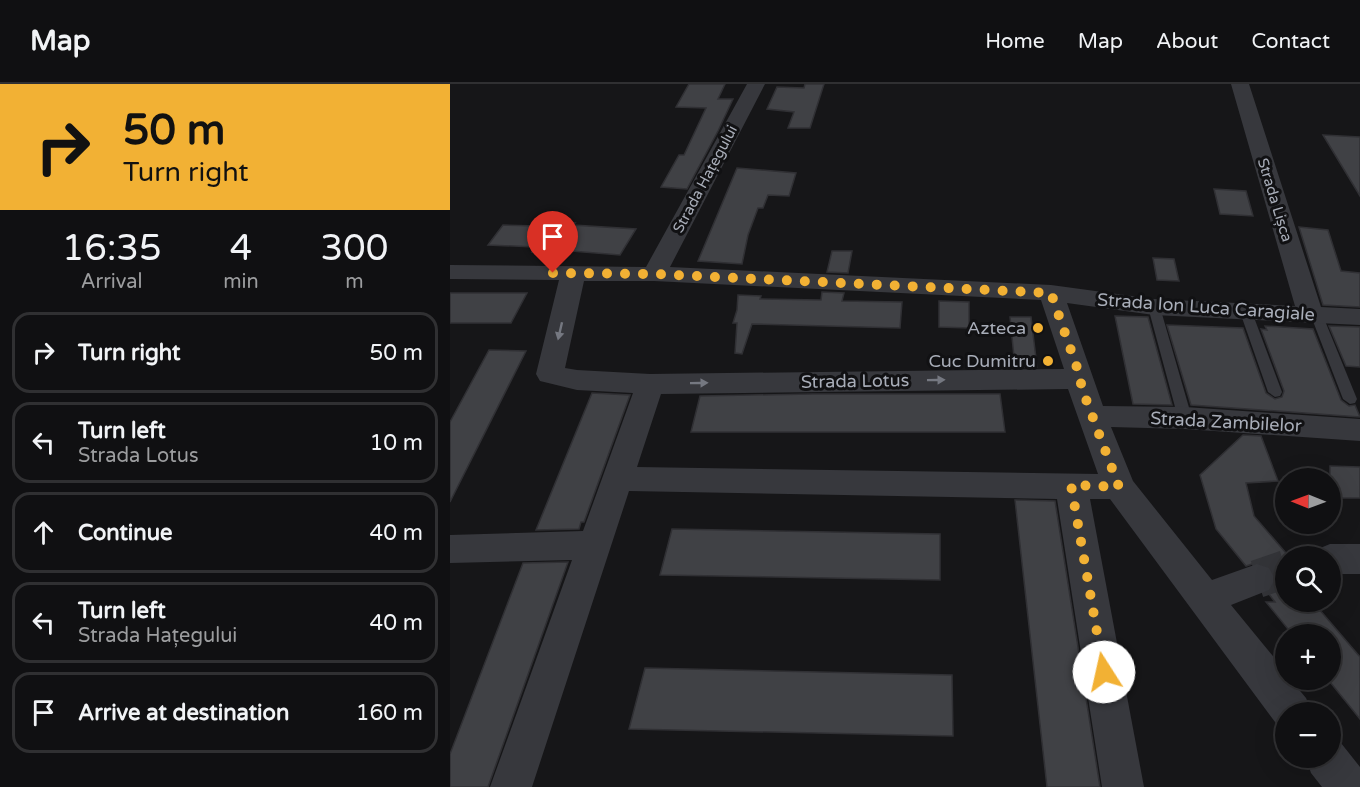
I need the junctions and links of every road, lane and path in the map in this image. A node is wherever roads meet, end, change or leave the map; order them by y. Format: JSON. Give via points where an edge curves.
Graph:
{"nodes":[{"id":1,"x":756,"y":84,"type":"edge"},
{"id":2,"x":1240,"y":84,"type":"edge"},
{"id":3,"x":450,"y":272,"type":"edge"},
{"id":4,"x":573,"y":274,"type":"junction"},
{"id":5,"x":654,"y":274,"type":"junction"},
{"id":6,"x":1051,"y":293,"type":"junction"},
{"id":7,"x":1154,"y":307,"type":"junction"},
{"id":8,"x":1245,"y":312,"type":"junction"},
{"id":9,"x":1314,"y":316,"type":"junction"},
{"id":10,"x":1360,"y":317,"type":"edge"},
{"id":11,"x":1081,"y":379,"type":"junction"},
{"id":12,"x":650,"y":384,"type":"junction"},
{"id":13,"x":1275,"y":392,"type":"dead end"},
{"id":14,"x":1350,"y":399,"type":"dead end"},
{"id":15,"x":1093,"y":416,"type":"junction"},
{"id":16,"x":1185,"y":418,"type":"junction"},
{"id":17,"x":1360,"y":430,"type":"edge"},
{"id":18,"x":618,"y":479,"type":"junction"},
{"id":19,"x":1071,"y":485,"type":"junction"},
{"id":20,"x":1119,"y":487,"type":"junction"},
{"id":21,"x":595,"y":545,"type":"junction"},
{"id":22,"x":450,"y":549,"type":"edge"},
{"id":23,"x":1341,"y":559,"type":"edge"},
{"id":24,"x":1360,"y":559,"type":"edge"},
{"id":25,"x":1257,"y":579,"type":"tunnel mouth"},
{"id":26,"x":1205,"y":599,"type":"junction"},
{"id":27,"x":1284,"y":702,"type":"edge"},
{"id":28,"x":1334,"y":768,"type":"edge"},
{"id":29,"x":511,"y":787,"type":"edge"},
{"id":30,"x":1123,"y":787,"type":"edge"},
{"id":31,"x":1349,"y":787,"type":"edge"}],
"edges":[{"from":1,"to":5,"type":"street","name":"Strada Hațegului"},
{"from":2,"to":9,"type":"street","name":"Strada Lișca"},
{"from":3,"to":4,"type":"street"},
{"from":4,"to":5,"type":"street"},
{"from":4,"to":12,"type":"street","name":"Strada Lotus","one_way":true,"via":[[550,374],[577,380]]},
{"from":5,"to":6,"type":"street"},
{"from":6,"to":7,"type":"street","name":"Strada Ion Luca Caragiale"},
{"from":6,"to":11,"type":"street"},
{"from":7,"to":8,"type":"street","name":"Strada Ion Luca Caragiale"},
{"from":7,"to":16,"type":"lane"},
{"from":8,"to":9,"type":"street","name":"Strada Ion Luca Caragiale"},
{"from":8,"to":13,"type":"lane"},
{"from":9,"to":10,"type":"street","name":"Strada Ion Luca Caragiale"},
{"from":9,"to":14,"type":"lane"},
{"from":12,"to":11,"type":"street","name":"Strada Lotus","one_way":true},
{"from":11,"to":15,"type":"street"},
{"from":12,"to":18,"type":"street"},
{"from":15,"to":16,"type":"street","name":"Strada Zambilelor"},
{"from":15,"to":20,"type":"street"},
{"from":16,"to":17,"type":"street","name":"Strada Zambilelor"},
{"from":18,"to":19,"type":"street"},
{"from":18,"to":21,"type":"street"},
{"from":19,"to":20,"type":"street"},
{"from":19,"to":30,"type":"street"},
{"from":20,"to":26,"type":"street"},
{"from":21,"to":22,"type":"street"},
{"from":21,"to":29,"type":"street"},
{"from":23,"to":24,"type":"street"},
{"from":25,"to":26,"type":"street"},
{"from":26,"to":27,"type":"street"},
{"from":28,"to":31,"type":"street"}]}
